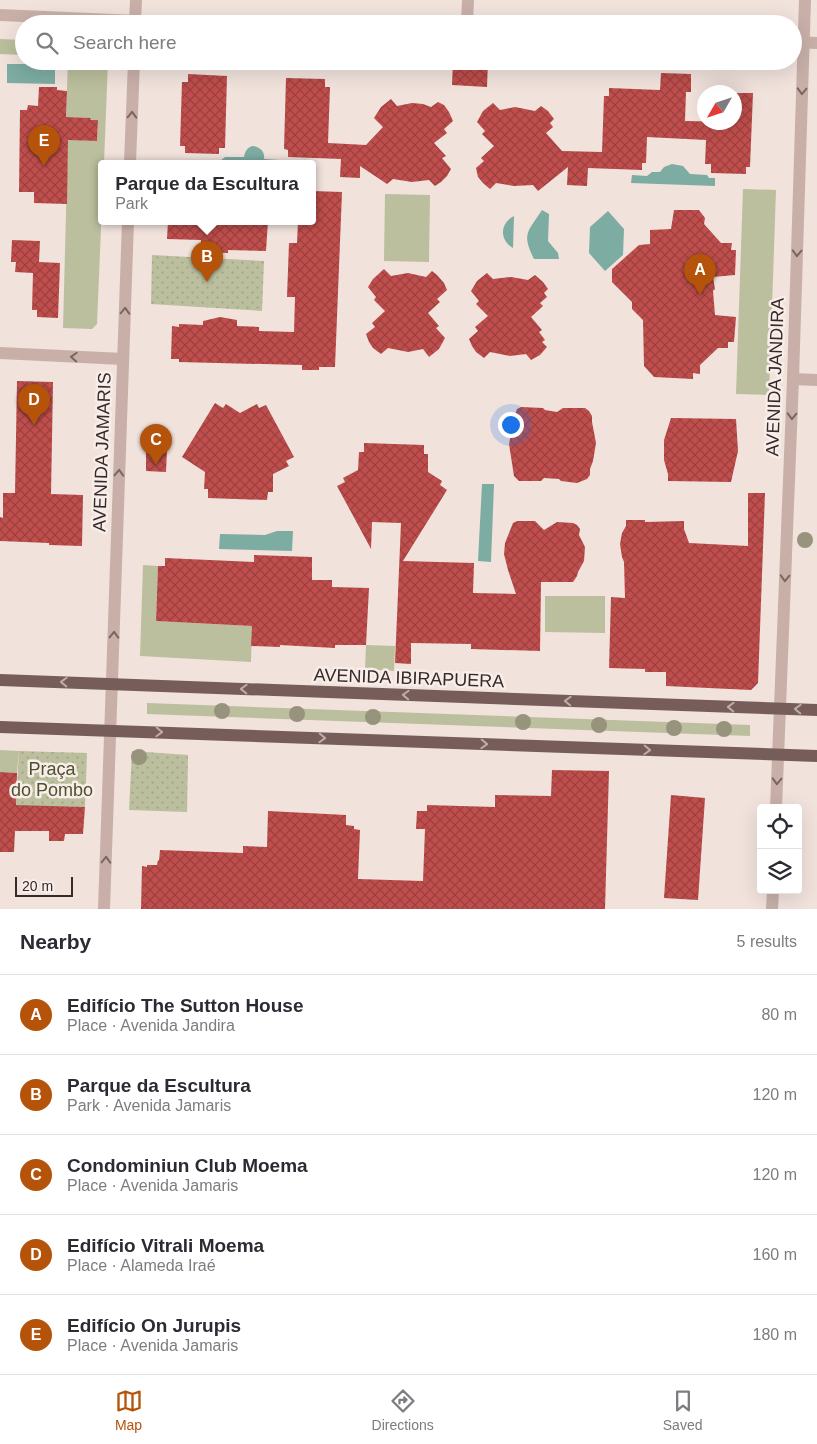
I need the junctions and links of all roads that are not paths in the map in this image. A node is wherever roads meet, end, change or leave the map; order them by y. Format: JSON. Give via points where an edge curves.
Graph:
{"nodes":[{"id":1,"x":136,"y":0,"type":"edge"},
{"id":2,"x":468,"y":0,"type":"edge"},
{"id":3,"x":806,"y":0,"type":"edge"},
{"id":4,"x":0,"y":15,"type":"edge"},
{"id":5,"x":135,"y":15,"type":"edge"},
{"id":6,"x":467,"y":15,"type":"edge"},
{"id":7,"x":15,"y":16,"type":"edge"},
{"id":8,"x":802,"y":21,"type":"edge"},
{"id":9,"x":802,"y":42,"type":"edge"},
{"id":10,"x":817,"y":43,"type":"edge"},
{"id":11,"x":134,"y":70,"type":"edge"},
{"id":12,"x":798,"y":70,"type":"edge"},
{"id":13,"x":130,"y":160,"type":"edge"},
{"id":14,"x":128,"y":225,"type":"edge"},
{"id":15,"x":0,"y":353,"type":"edge"},
{"id":16,"x":123,"y":359,"type":"junction"},
{"id":17,"x":793,"y":379,"type":"junction"},
{"id":18,"x":817,"y":380,"type":"edge"},
{"id":19,"x":0,"y":680,"type":"edge"},
{"id":20,"x":112,"y":684,"type":"junction"},
{"id":21,"x":779,"y":708,"type":"junction"},
{"id":22,"x":817,"y":710,"type":"edge"},
{"id":23,"x":0,"y":727,"type":"edge"},
{"id":24,"x":111,"y":730,"type":"junction"},
{"id":25,"x":778,"y":754,"type":"junction"},
{"id":26,"x":817,"y":756,"type":"edge"},
{"id":27,"x":776,"y":804,"type":"edge"},
{"id":28,"x":773,"y":894,"type":"edge"},
{"id":29,"x":104,"y":909,"type":"edge"},
{"id":30,"x":772,"y":909,"type":"edge"}],
"edges":[{"from":1,"to":5,"type":"street"},
{"from":2,"to":6,"type":"street"},
{"from":3,"to":8,"type":"street","name":"AVENIDA JANDIRA"},
{"from":4,"to":7,"type":"street"},
{"from":9,"to":10,"type":"street"},
{"from":13,"to":11,"type":"street","one_way":true},
{"from":12,"to":17,"type":"street","name":"AVENIDA JANDIRA","one_way":true},
{"from":16,"to":14,"type":"street","name":"AVENIDA JAMARIS","one_way":true},
{"from":16,"to":15,"type":"street","one_way":true},
{"from":20,"to":16,"type":"street","name":"AVENIDA JAMARIS","one_way":true},
{"from":17,"to":18,"type":"street"},
{"from":17,"to":21,"type":"street","name":"AVENIDA JANDIRA","one_way":true},
{"from":20,"to":19,"type":"main road","name":"AVENIDA IBIRAPUERA","one_way":true},
{"from":21,"to":20,"type":"main road","name":"AVENIDA IBIRAPUERA","one_way":true},
{"from":20,"to":24,"type":"street","name":"AVENIDA JAMARIS"},
{"from":22,"to":21,"type":"main road","name":"AVENIDA IBIRAPUERA","one_way":true},
{"from":21,"to":25,"type":"street","name":"AVENIDA JANDIRA"},
{"from":23,"to":24,"type":"main road"},
{"from":24,"to":25,"type":"main road","one_way":true},
{"from":29,"to":24,"type":"street","name":"AVENIDA JAMARIS","one_way":true},
{"from":25,"to":26,"type":"main road"},
{"from":25,"to":27,"type":"street","name":"AVENIDA JANDIRA","one_way":true},
{"from":28,"to":30,"type":"street"}]}
